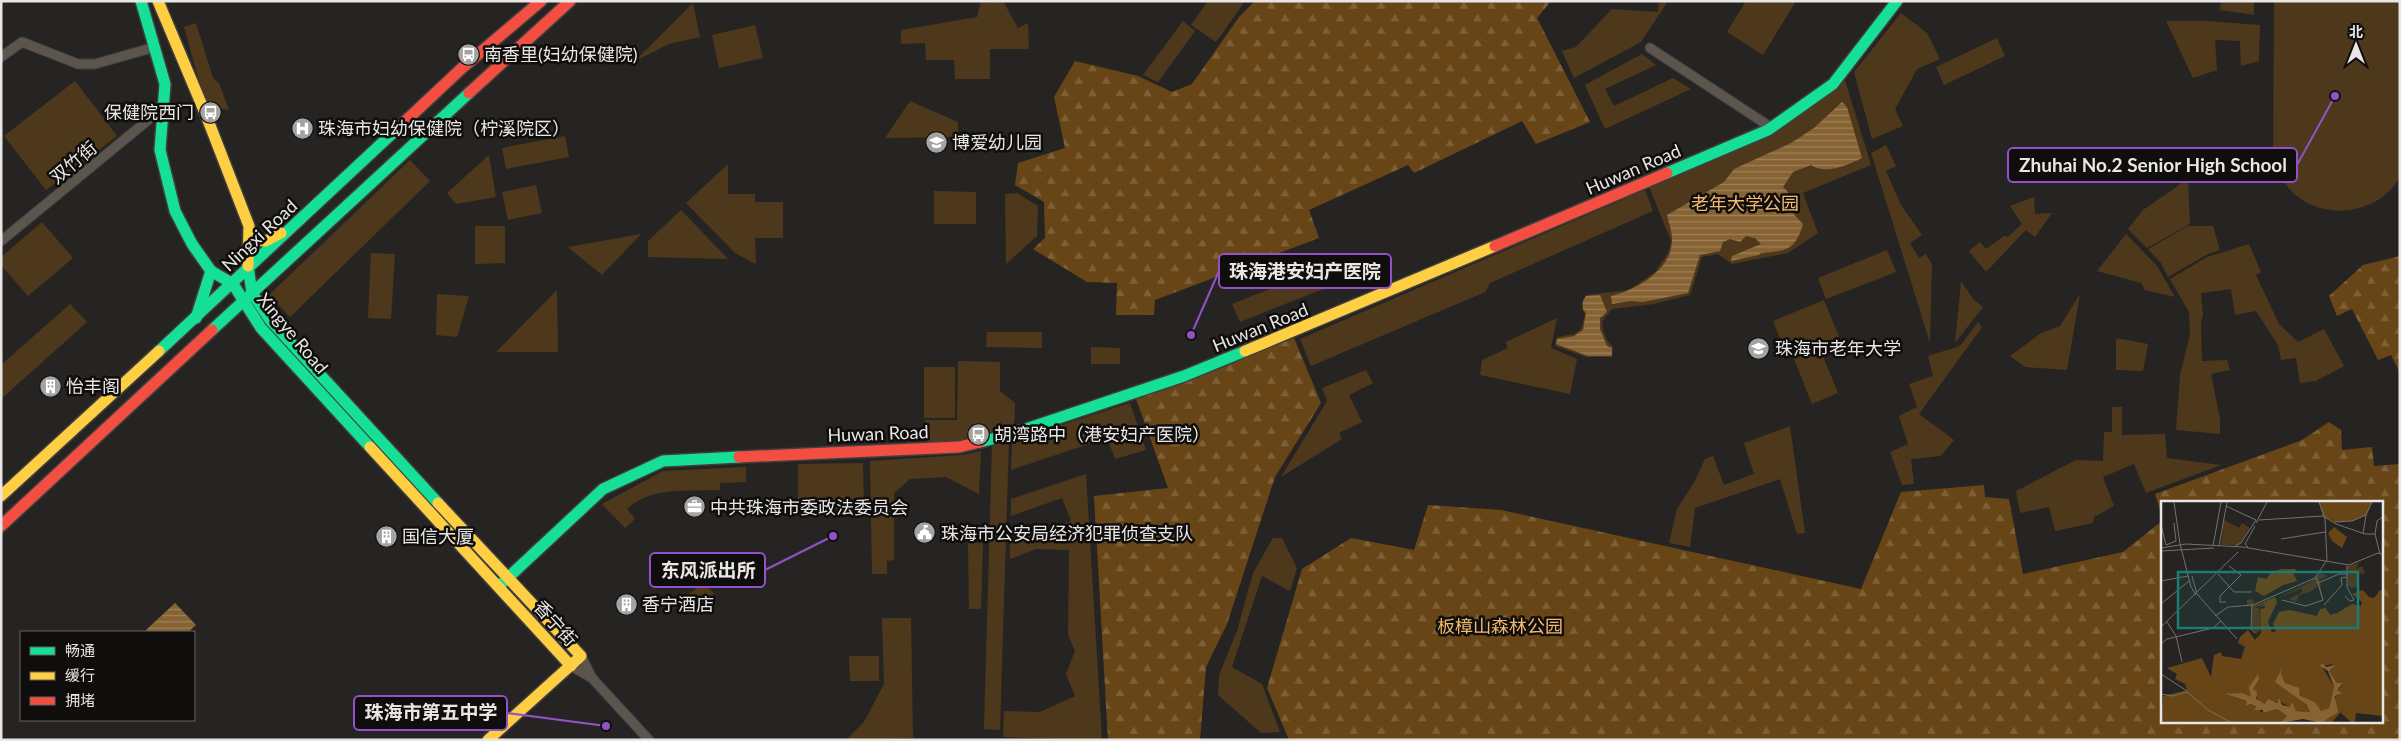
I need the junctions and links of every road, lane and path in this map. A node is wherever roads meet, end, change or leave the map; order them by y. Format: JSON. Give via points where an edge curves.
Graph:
{"nodes":[{"id":1,"x":141,"y":1,"type":"edge"},
{"id":2,"x":158,"y":1,"type":"edge"},
{"id":3,"x":541,"y":1,"type":"edge"},
{"id":4,"x":1897,"y":1,"type":"edge"},
{"id":5,"x":569,"y":2,"type":"edge"},
{"id":6,"x":155,"y":47,"type":"junction"},
{"id":7,"x":1650,"y":48,"type":"dead end"},
{"id":8,"x":1,"y":57,"type":"edge"},
{"id":9,"x":164,"y":107,"type":"junction"},
{"id":10,"x":1772,"y":128,"type":"junction"},
{"id":11,"x":333,"y":190,"type":"junction"},
{"id":12,"x":347,"y":205,"type":"junction"},
{"id":13,"x":298,"y":222,"type":"junction"},
{"id":14,"x":251,"y":240,"type":"junction"},
{"id":15,"x":1,"y":241,"type":"edge"},
{"id":16,"x":248,"y":270,"type":"junction"},
{"id":17,"x":211,"y":271,"type":"junction"},
{"id":18,"x":233,"y":284,"type":"junction"},
{"id":19,"x":248,"y":298,"type":"junction"},
{"id":20,"x":196,"y":318,"type":"junction"},
{"id":21,"x":142,"y":367,"type":"junction"},
{"id":22,"x":156,"y":382,"type":"junction"},
{"id":23,"x":1,"y":496,"type":"edge"},
{"id":24,"x":1,"y":526,"type":"edge"},
{"id":25,"x":503,"y":583,"type":"junction"},
{"id":26,"x":581,"y":656,"type":"junction"},
{"id":27,"x":571,"y":666,"type":"junction"},
{"id":28,"x":592,"y":678,"type":"junction"},
{"id":29,"x":488,"y":740,"type":"edge"},
{"id":30,"x":649,"y":740,"type":"edge"}],
"edges":[{"from":1,"to":6,"type":"main road","name":"Xingye Road"},
{"from":2,"to":14,"type":"main road","name":"Xingye Road","via":[[220,151],[249,226]]},
{"from":3,"to":11,"type":"main road","name":"Ningxi Road","via":[[462,68]]},
{"from":4,"to":10,"type":"main road","name":"Huwan Road","via":[[1833,84]]},
{"from":5,"to":12,"type":"main road"},
{"from":6,"to":8,"type":"street","via":[[95,64],[78,64],[22,42]]},
{"from":6,"to":9,"type":"main road","name":"Xingye Road","via":[[165,84]]},
{"from":7,"to":10,"type":"street"},
{"from":9,"to":15,"type":"street","name":"双竹街"},
{"from":9,"to":17,"type":"main road","name":"Xingye Road","via":[[160,150],[170,198],[192,244]]},
{"from":10,"to":25,"type":"main road","name":"Huwan Road","via":[[1374,299],[1206,367],[1008,435],[959,447],[663,461],[604,489]]},
{"from":11,"to":12,"type":"main road"},
{"from":11,"to":13,"type":"main road","name":"Ningxi Road"},
{"from":12,"to":19,"type":"main road"},
{"from":13,"to":14,"type":"main road","via":[[266,242]]},
{"from":13,"to":16,"type":"main road","name":"Ningxi Road"},
{"from":14,"to":16,"type":"main road","name":"Xingye Road"},
{"from":16,"to":18,"type":"main road","name":"Ningxi Road"},
{"from":16,"to":19,"type":"main road","name":"Xingye Road"},
{"from":17,"to":18,"type":"main road","name":"Xingye Road"},
{"from":17,"to":20,"type":"main road"},
{"from":18,"to":19,"type":"main road","name":"Xingye Road"},
{"from":18,"to":20,"type":"main road","name":"Ningxi Road"},
{"from":19,"to":22,"type":"main road"},
{"from":19,"to":25,"type":"main road","name":"Xingye Road","via":[[261,328]]},
{"from":20,"to":21,"type":"main road","name":"Ningxi Road"},
{"from":21,"to":22,"type":"main road"},
{"from":21,"to":23,"type":"main road","name":"Ningxi Road"},
{"from":22,"to":24,"type":"main road"},
{"from":25,"to":26,"type":"main road","name":"香宁街"},
{"from":25,"to":27,"type":"main road","name":"香宁街"},
{"from":26,"to":27,"type":"main road"},
{"from":26,"to":28,"type":"street","name":"香宁街"},
{"from":27,"to":28,"type":"street","name":"香宁街"},
{"from":27,"to":29,"type":"main road"},
{"from":28,"to":30,"type":"street","name":"香宁街"}]}
